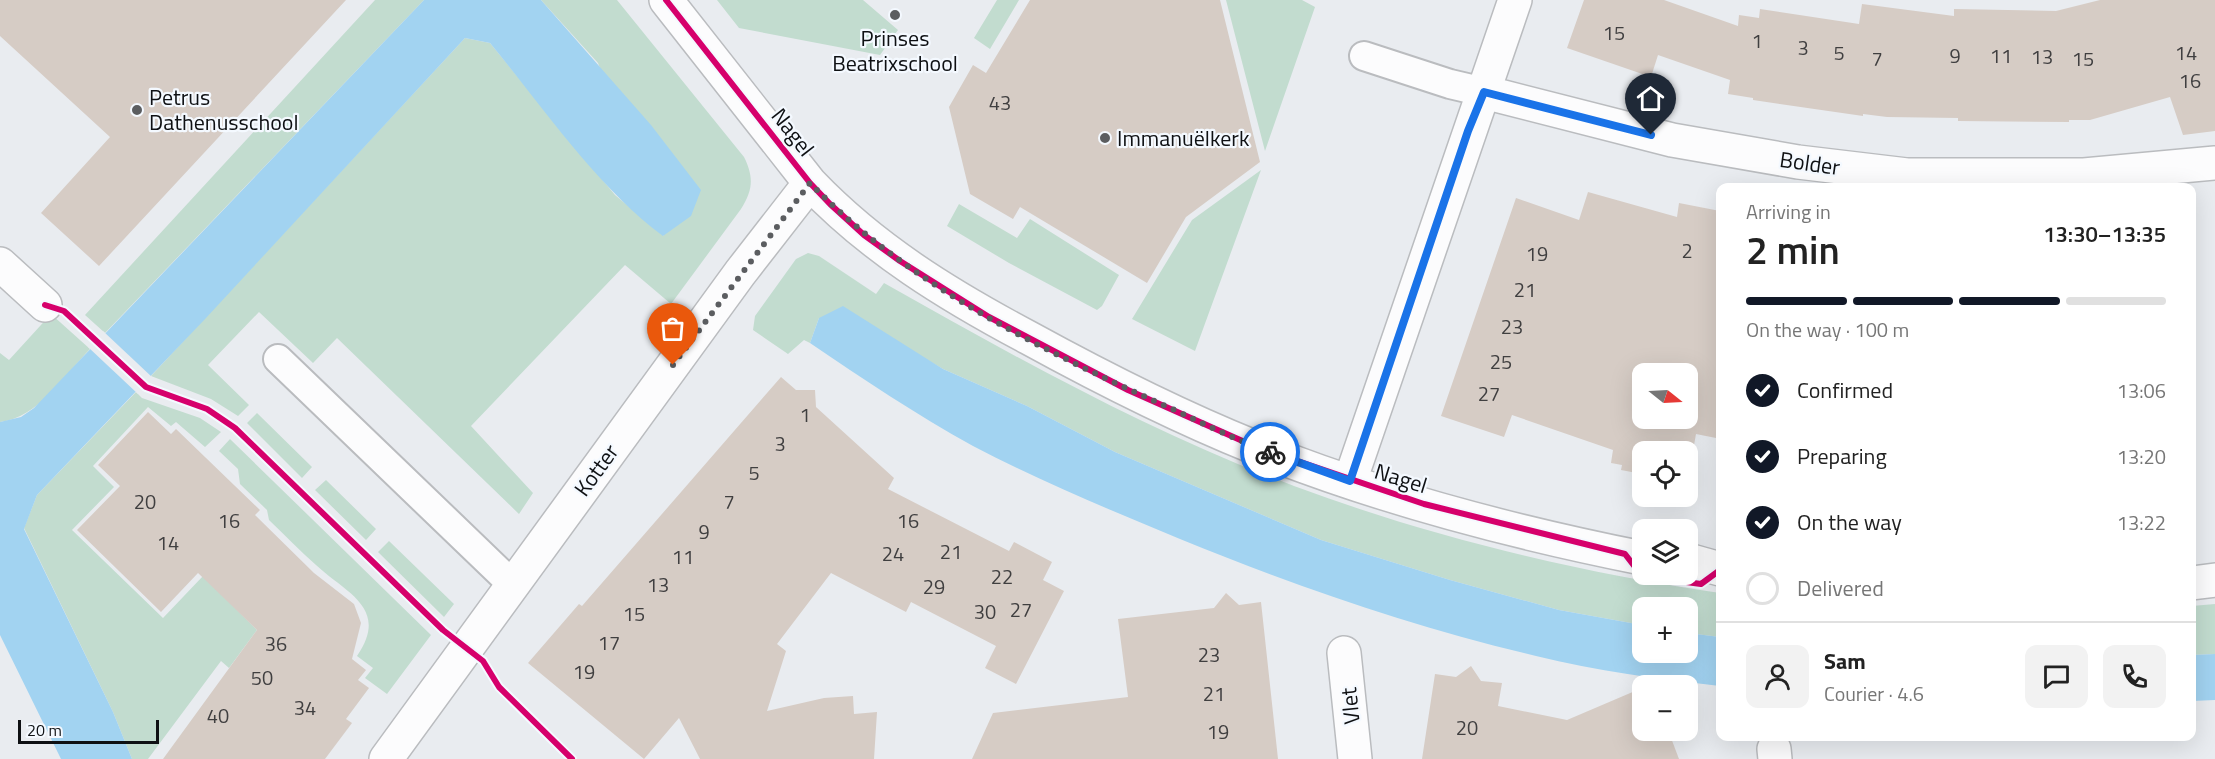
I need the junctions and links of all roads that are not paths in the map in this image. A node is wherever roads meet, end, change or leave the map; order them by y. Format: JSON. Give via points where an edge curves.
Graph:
{"nodes":[{"id":1,"x":666,"y":0,"type":"edge"},
{"id":2,"x":1515,"y":0,"type":"edge"},
{"id":3,"x":1364,"y":56,"type":"dead end"},
{"id":4,"x":1484,"y":92,"type":"junction"},
{"id":5,"x":2215,"y":163,"type":"edge"},
{"id":6,"x":810,"y":183,"type":"junction"},
{"id":7,"x":0,"y":264,"type":"edge"},
{"id":8,"x":45,"y":305,"type":"dead end"},
{"id":9,"x":278,"y":358,"type":"dead end"},
{"id":10,"x":1350,"y":481,"type":"junction"},
{"id":11,"x":1632,"y":556,"type":"edge"},
{"id":12,"x":1698,"y":563,"type":"edge"},
{"id":13,"x":1716,"y":568,"type":"edge"},
{"id":14,"x":2215,"y":580,"type":"edge"},
{"id":15,"x":2196,"y":582,"type":"edge"},
{"id":16,"x":513,"y":585,"type":"junction"},
{"id":17,"x":1344,"y":653,"type":"dead end"},
{"id":18,"x":386,"y":759,"type":"edge"},
{"id":19,"x":1355,"y":759,"type":"edge"}],
"edges":[{"from":1,"to":6,"type":"street","name":"Nagel"},
{"from":2,"to":4,"type":"street"},
{"from":3,"to":4,"type":"lane"},
{"from":4,"to":5,"type":"street","name":"Bolder","via":[[1672,140],[1798,162],[1907,175],[2084,175]]},
{"from":4,"to":10,"type":"street"},
{"from":6,"to":10,"type":"street","name":"Nagel","via":[[848,222],[884,250],[988,317],[1076,364],[1234,438]]},
{"from":6,"to":16,"type":"street","name":"Kotter"},
{"from":7,"to":8,"type":"street"},
{"from":9,"to":16,"type":"lane"},
{"from":10,"to":11,"type":"street","name":"Nagel","via":[[1461,514]]},
{"from":12,"to":13,"type":"street"},
{"from":14,"to":15,"type":"street"},
{"from":16,"to":18,"type":"street","name":"Kotter"},
{"from":17,"to":19,"type":"street","name":"Vlet"}]}
